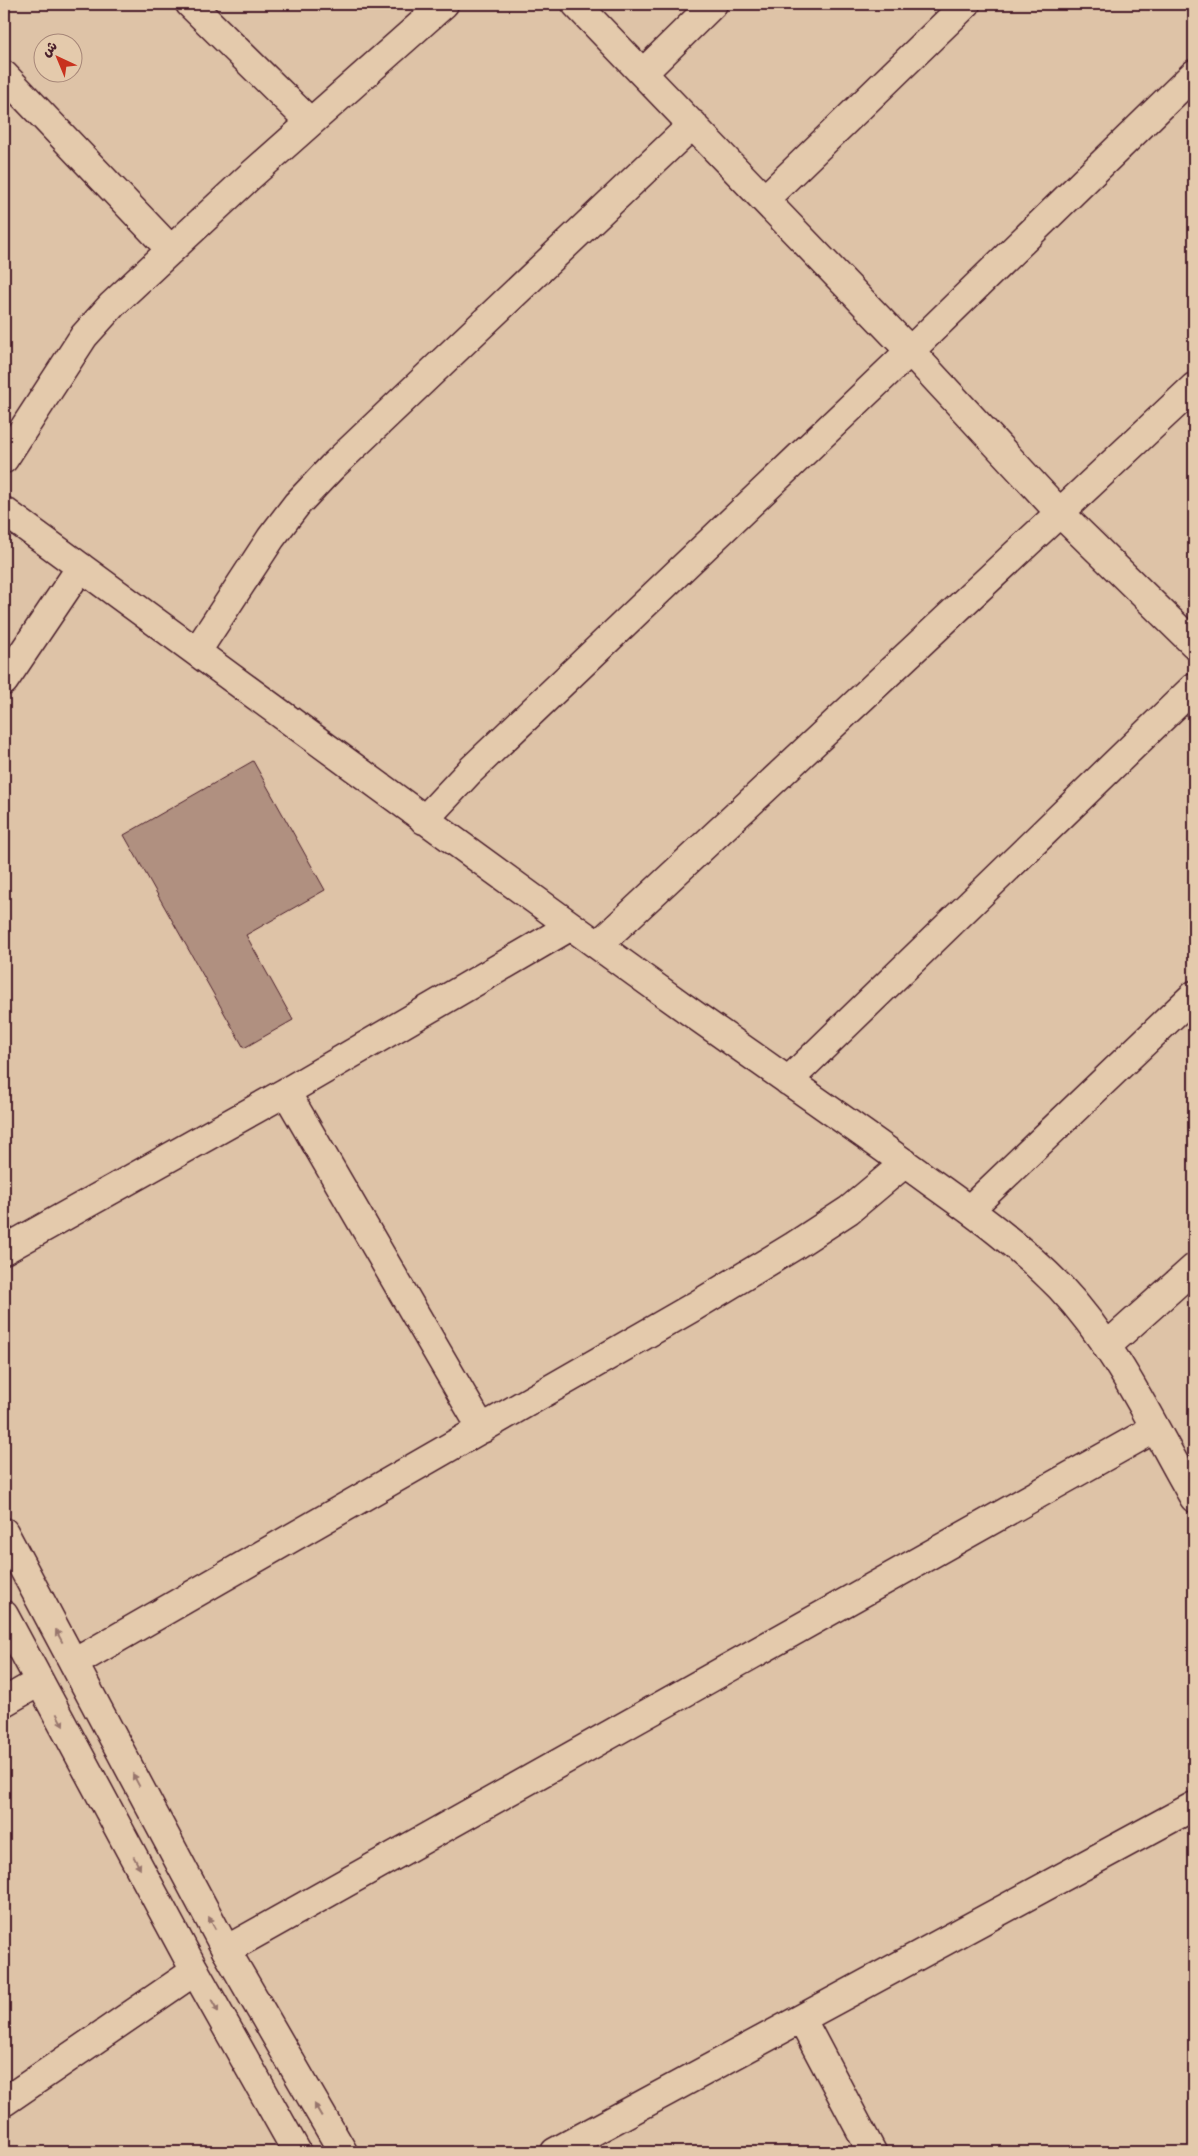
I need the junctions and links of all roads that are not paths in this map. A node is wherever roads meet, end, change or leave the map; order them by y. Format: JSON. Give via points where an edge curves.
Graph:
{"nodes":[{"id":1,"x":190,"y":4,"type":"edge"},
{"id":2,"x":444,"y":4,"type":"edge"},
{"id":3,"x":576,"y":4,"type":"edge"},
{"id":4,"x":713,"y":4,"type":"edge"},
{"id":5,"x":966,"y":4,"type":"edge"},
{"id":6,"x":643,"y":73,"type":"junction"},
{"id":7,"x":1194,"y":74,"type":"edge"},
{"id":8,"x":4,"y":75,"type":"edge"},
{"id":9,"x":310,"y":122,"type":"junction"},
{"id":10,"x":693,"y":124,"type":"junction"},
{"id":11,"x":765,"y":199,"type":"junction"},
{"id":12,"x":170,"y":250,"type":"junction"},
{"id":13,"x":910,"y":351,"type":"junction"},
{"id":14,"x":1194,"y":387,"type":"edge"},
{"id":15,"x":4,"y":459,"type":"edge"},
{"id":16,"x":4,"y":511,"type":"edge"},
{"id":17,"x":1061,"y":514,"type":"junction"},
{"id":18,"x":81,"y":567,"type":"junction"},
{"id":19,"x":1194,"y":644,"type":"edge"},
{"id":20,"x":197,"y":651,"type":"junction"},
{"id":21,"x":4,"y":682,"type":"edge"},
{"id":22,"x":1194,"y":687,"type":"edge"},
{"id":23,"x":424,"y":820,"type":"junction"},
{"id":24,"x":571,"y":926,"type":"junction"},
{"id":25,"x":598,"y":945,"type":"junction"},
{"id":26,"x":1194,"y":995,"type":"edge"},
{"id":27,"x":788,"y":1081,"type":"junction"},
{"id":28,"x":286,"y":1092,"type":"junction"},
{"id":29,"x":905,"y":1163,"type":"junction"},
{"id":30,"x":970,"y":1209,"type":"junction"},
{"id":31,"x":4,"y":1250,"type":"edge"},
{"id":32,"x":1194,"y":1268,"type":"edge"},
{"id":33,"x":1108,"y":1345,"type":"junction"},
{"id":34,"x":1154,"y":1428,"type":"junction"},
{"id":35,"x":482,"y":1429,"type":"junction"},
{"id":36,"x":1194,"y":1498,"type":"edge"},
{"id":37,"x":4,"y":1532,"type":"edge"},
{"id":38,"x":4,"y":1615,"type":"edge"},
{"id":39,"x":74,"y":1663,"type":"junction"},
{"id":40,"x":39,"y":1682,"type":"junction"},
{"id":41,"x":4,"y":1702,"type":"edge"},
{"id":42,"x":1194,"y":1806,"type":"edge"},
{"id":43,"x":226,"y":1950,"type":"junction"},
{"id":44,"x":195,"y":1971,"type":"junction"},
{"id":45,"x":802,"y":2020,"type":"junction"},
{"id":46,"x":4,"y":2102,"type":"edge"},
{"id":47,"x":296,"y":2152,"type":"edge"},
{"id":48,"x":343,"y":2152,"type":"edge"},
{"id":49,"x":555,"y":2152,"type":"edge"},
{"id":50,"x":872,"y":2152,"type":"edge"}],
"edges":[{"from":1,"to":9,"type":"main road"},
{"from":2,"to":9,"type":"main road"},
{"from":3,"to":6,"type":"main road"},
{"from":4,"to":6,"type":"main road"},
{"from":5,"to":11,"type":"main road"},
{"from":6,"to":10,"type":"main road"},
{"from":7,"to":13,"type":"main road"},
{"from":8,"to":12,"type":"main road"},
{"from":9,"to":12,"type":"main road"},
{"from":10,"to":11,"type":"main road"},
{"from":10,"to":20,"type":"main road","via":[[298,504],[271,538]]},
{"from":11,"to":13,"type":"main road"},
{"from":12,"to":15,"type":"main road","via":[[84,336]]},
{"from":13,"to":17,"type":"main road"},
{"from":13,"to":23,"type":"main road","via":[[470,771]]},
{"from":14,"to":17,"type":"main road"},
{"from":16,"to":18,"type":"main road"},
{"from":17,"to":19,"type":"main road"},
{"from":17,"to":25,"type":"main road"},
{"from":18,"to":20,"type":"main road"},
{"from":18,"to":21,"type":"main road"},
{"from":20,"to":23,"type":"main road"},
{"from":22,"to":27,"type":"main road"},
{"from":23,"to":24,"type":"main road"},
{"from":24,"to":25,"type":"main road"},
{"from":24,"to":28,"type":"main road"},
{"from":25,"to":27,"type":"main road"},
{"from":26,"to":30,"type":"main road"},
{"from":27,"to":29,"type":"main road"},
{"from":28,"to":31,"type":"main road"},
{"from":28,"to":35,"type":"main road"},
{"from":29,"to":30,"type":"main road"},
{"from":29,"to":35,"type":"main road","via":[[849,1210],[794,1246]]},
{"from":30,"to":33,"type":"main road","via":[[1017,1246],[1061,1288]]},
{"from":32,"to":33,"type":"main road"},
{"from":33,"to":34,"type":"main road"},
{"from":34,"to":36,"type":"main road"},
{"from":34,"to":43,"type":"main road"},
{"from":35,"to":39,"type":"main road"},
{"from":39,"to":37,"type":"main road","one_way":true},
{"from":38,"to":40,"type":"main road"},
{"from":43,"to":39,"type":"main road","one_way":true},
{"from":40,"to":41,"type":"main road"},
{"from":40,"to":44,"type":"main road","one_way":true},
{"from":42,"to":45,"type":"main road"},
{"from":48,"to":43,"type":"main road","one_way":true},
{"from":44,"to":46,"type":"main road"},
{"from":44,"to":47,"type":"main road","one_way":true},
{"from":45,"to":49,"type":"main road"},
{"from":45,"to":50,"type":"main road"}]}
